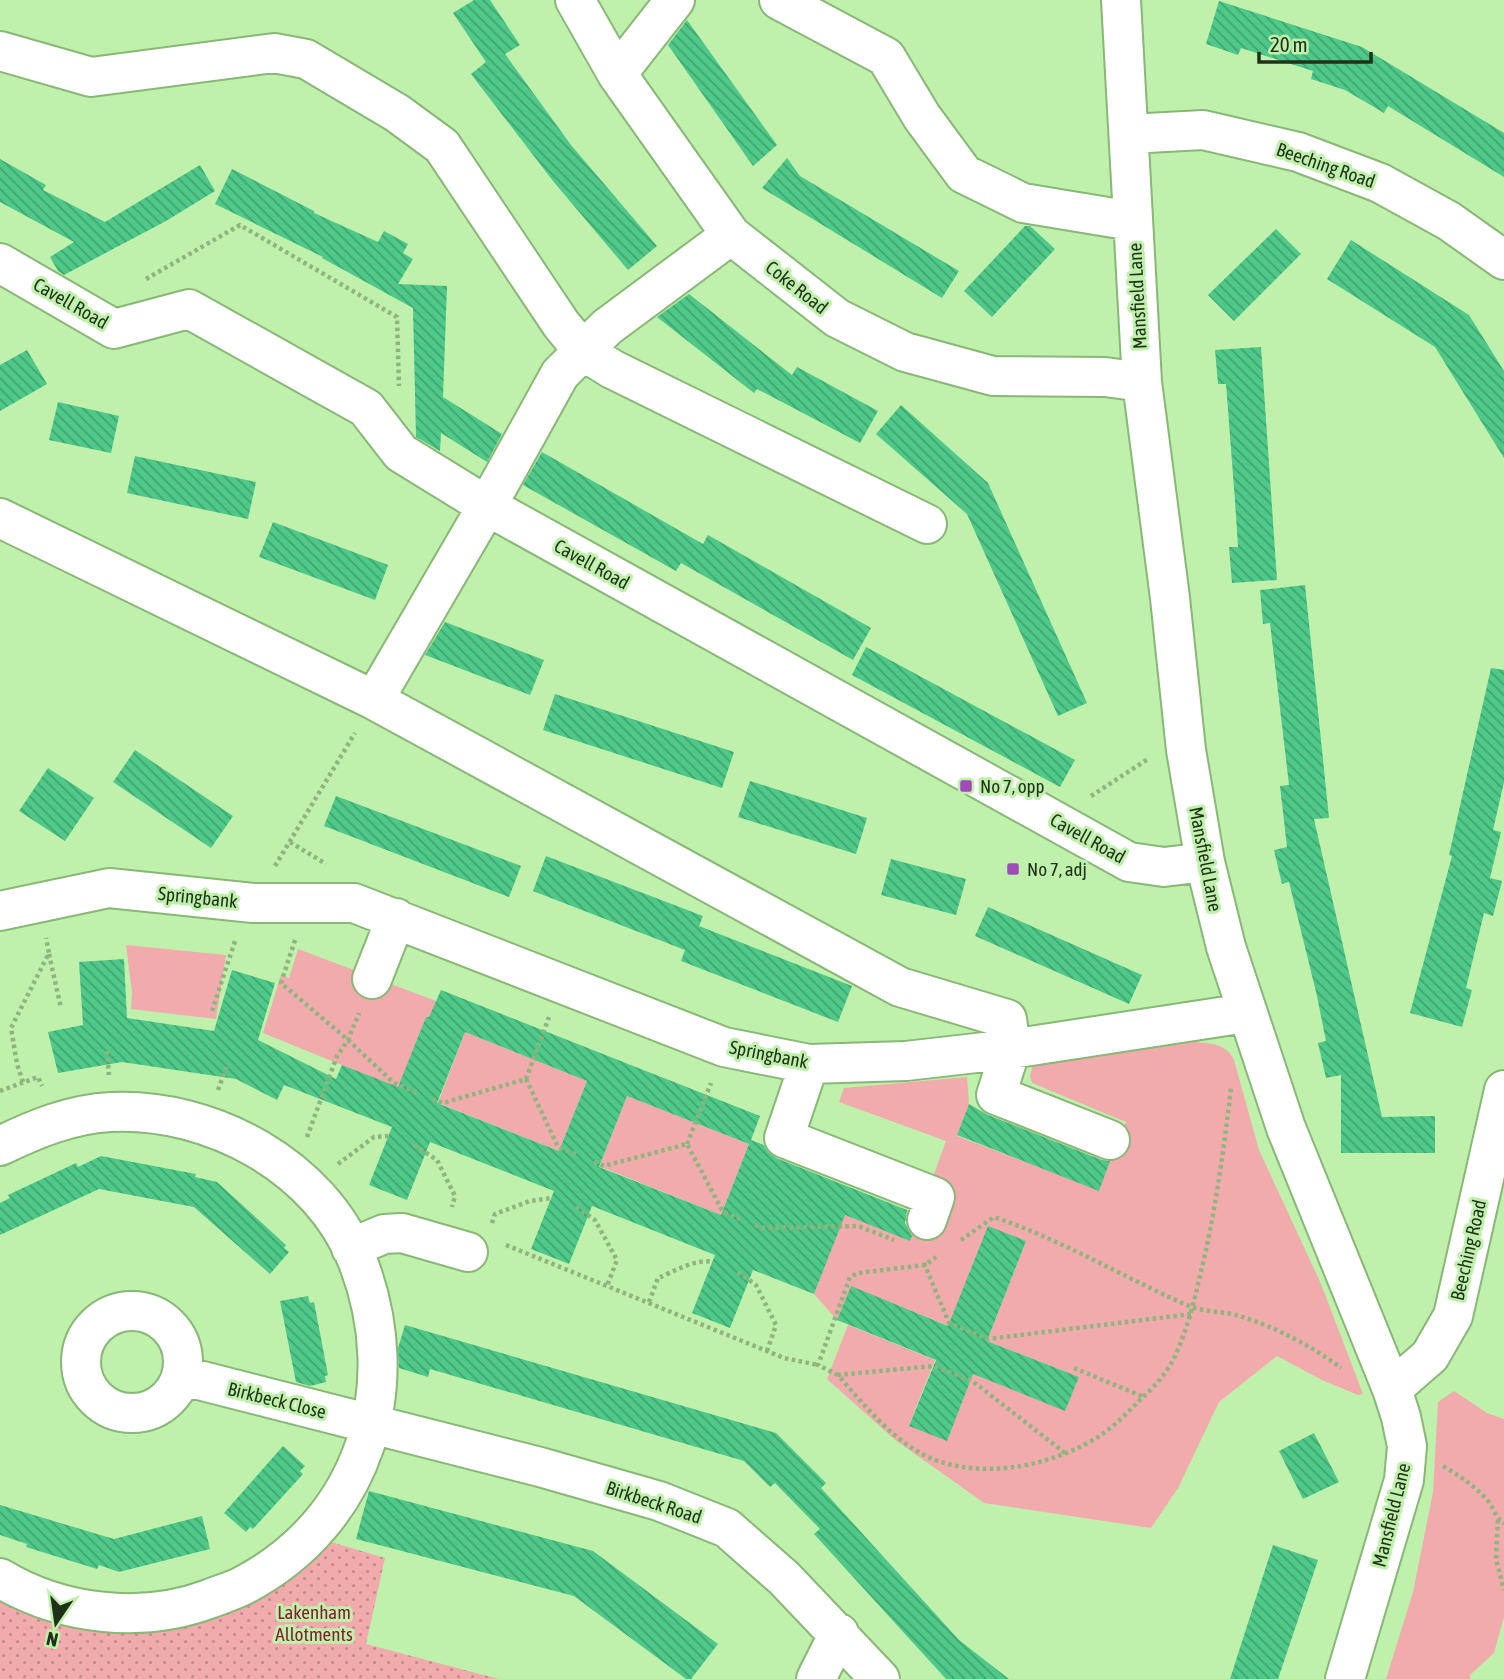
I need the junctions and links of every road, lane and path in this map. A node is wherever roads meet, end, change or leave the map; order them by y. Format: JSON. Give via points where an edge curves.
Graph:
{"nodes":[{"id":1,"x":575,"y":0,"type":"edge"},
{"id":2,"x":675,"y":0,"type":"edge"},
{"id":3,"x":779,"y":0,"type":"edge"},
{"id":4,"x":1121,"y":0,"type":"edge"},
{"id":5,"x":0,"y":51,"type":"edge"},
{"id":6,"x":617,"y":74,"type":"junction"},
{"id":7,"x":1129,"y":134,"type":"junction"},
{"id":8,"x":1132,"y":221,"type":"junction"},
{"id":9,"x":731,"y":234,"type":"junction"},
{"id":10,"x":1504,"y":260,"type":"edge"},
{"id":11,"x":0,"y":263,"type":"edge"},
{"id":12,"x":114,"y":329,"type":"junction"},
{"id":13,"x":583,"y":351,"type":"junction"},
{"id":14,"x":1142,"y":382,"type":"junction"},
{"id":15,"x":389,"y":438,"type":"junction"},
{"id":16,"x":487,"y":506,"type":"junction"},
{"id":17,"x":0,"y":517,"type":"edge"},
{"id":18,"x":927,"y":524,"type":"dead end"},
{"id":19,"x":374,"y":700,"type":"junction"},
{"id":20,"x":1186,"y":750,"type":"junction"},
{"id":21,"x":1055,"y":820,"type":"junction"},
{"id":22,"x":290,"y":842,"type":"junction"},
{"id":23,"x":282,"y":855,"type":"dead end"},
{"id":24,"x":1205,"y":862,"type":"junction"},
{"id":25,"x":330,"y":866,"type":"dead end"},
{"id":26,"x":39,"y":902,"type":"junction"},
{"id":27,"x":0,"y":911,"type":"edge"},
{"id":28,"x":396,"y":918,"type":"junction"},
{"id":29,"x":238,"y":932,"type":"dead end"},
{"id":30,"x":49,"y":953,"type":"junction"},
{"id":31,"x":290,"y":954,"type":"dead end"},
{"id":32,"x":366,"y":994,"type":"joint"},
{"id":33,"x":61,"y":1008,"type":"dead end"},
{"id":34,"x":212,"y":1011,"type":"dead end"},
{"id":35,"x":1246,"y":1013,"type":"junction"},
{"id":36,"x":543,"y":1035,"type":"dead end"},
{"id":37,"x":348,"y":1040,"type":"junction"},
{"id":38,"x":107,"y":1051,"type":"dead end"},
{"id":39,"x":994,"y":1051,"type":"junction"},
{"id":40,"x":228,"y":1063,"type":"dead end"},
{"id":41,"x":809,"y":1064,"type":"junction"},
{"id":42,"x":526,"y":1079,"type":"junction"},
{"id":43,"x":23,"y":1082,"type":"dead end"},
{"id":44,"x":110,"y":1087,"type":"dead end"},
{"id":45,"x":1231,"y":1087,"type":"dead end"},
{"id":46,"x":1504,"y":1090,"type":"edge"},
{"id":47,"x":418,"y":1093,"type":"dead end"},
{"id":48,"x":705,"y":1097,"type":"dead end"},
{"id":49,"x":215,"y":1098,"type":"dead end"},
{"id":50,"x":432,"y":1099,"type":"dead end"},
{"id":51,"x":309,"y":1135,"type":"dead end"},
{"id":52,"x":388,"y":1136,"type":"dead end"},
{"id":53,"x":1110,"y":1140,"type":"dead end"},
{"id":54,"x":687,"y":1144,"type":"junction"},
{"id":55,"x":414,"y":1145,"type":"dead end"},
{"id":56,"x":0,"y":1146,"type":"edge"},
{"id":57,"x":578,"y":1155,"type":"dead end"},
{"id":58,"x":594,"y":1161,"type":"dead end"},
{"id":59,"x":338,"y":1164,"type":"dead end"},
{"id":60,"x":552,"y":1198,"type":"dead end"},
{"id":61,"x":576,"y":1207,"type":"dead end"},
{"id":62,"x":994,"y":1217,"type":"dead end"},
{"id":63,"x":740,"y":1219,"type":"dead end"},
{"id":64,"x":755,"y":1225,"type":"dead end"},
{"id":65,"x":916,"y":1232,"type":"joint"},
{"id":66,"x":475,"y":1241,"type":"junction"},
{"id":67,"x":351,"y":1248,"type":"junction"},
{"id":68,"x":712,"y":1262,"type":"dead end"},
{"id":69,"x":738,"y":1272,"type":"dead end"},
{"id":70,"x":607,"y":1286,"type":"junction"},
{"id":71,"x":649,"y":1302,"type":"junction"},
{"id":72,"x":1193,"y":1307,"type":"junction"},
{"id":73,"x":1191,"y":1314,"type":"junction"},
{"id":74,"x":766,"y":1351,"type":"junction"},
{"id":75,"x":818,"y":1365,"type":"junction"},
{"id":76,"x":1074,"y":1368,"type":"dead end"},
{"id":77,"x":1349,"y":1375,"type":"dead end"},
{"id":78,"x":183,"y":1376,"type":"dead end"},
{"id":79,"x":838,"y":1376,"type":"junction"},
{"id":80,"x":1392,"y":1389,"type":"junction"},
{"id":81,"x":1144,"y":1397,"type":"junction"},
{"id":82,"x":372,"y":1423,"type":"junction"},
{"id":83,"x":1407,"y":1446,"type":"junction"},
{"id":84,"x":1065,"y":1453,"type":"junction"},
{"id":85,"x":1498,"y":1520,"type":"junction"},
{"id":86,"x":1504,"y":1524,"type":"edge"},
{"id":87,"x":0,"y":1578,"type":"edge"},
{"id":88,"x":1504,"y":1590,"type":"edge"},
{"id":89,"x":839,"y":1633,"type":"junction"},
{"id":90,"x":816,"y":1679,"type":"edge"},
{"id":91,"x":880,"y":1679,"type":"edge"},
{"id":92,"x":1345,"y":1679,"type":"edge"}],
"edges":[{"from":1,"to":6,"type":"street","name":"Coke Road"},
{"from":2,"to":6,"type":"street"},
{"from":3,"to":8,"type":"street","via":[[886,57],[964,174],[1023,203]]},
{"from":4,"to":7,"type":"street","name":"Mansfield Lane"},
{"from":5,"to":13,"type":"street","via":[[91,77],[274,53],[306,59],[397,113],[442,146]]},
{"from":6,"to":9,"type":"street","name":"Coke Road"},
{"from":7,"to":8,"type":"street","name":"Mansfield Lane"},
{"from":7,"to":10,"type":"street","name":"Beeching Road","via":[[1203,130],[1298,152],[1380,183],[1449,221]]},
{"from":8,"to":14,"type":"street","name":"Mansfield Lane"},
{"from":9,"to":13,"type":"street","via":[[607,327]]},
{"from":9,"to":14,"type":"street","name":"Coke Road","via":[[837,318],[905,352],[993,376],[1105,377]]},
{"from":11,"to":12,"type":"street","name":"Cavell Road"},
{"from":12,"to":15,"type":"street","name":"Cavell Road","via":[[189,309],[366,408]]},
{"from":12,"to":15,"type":"path","via":[[140,282],[240,225],[397,317],[399,417]]},
{"from":13,"to":16,"type":"street","via":[[560,374]]},
{"from":13,"to":18,"type":"street"},
{"from":14,"to":20,"type":"street","name":"Mansfield Lane"},
{"from":15,"to":16,"type":"street","name":"Cavell Road","via":[[401,453]]},
{"from":16,"to":19,"type":"street"},
{"from":16,"to":21,"type":"street","name":"Cavell Road"},
{"from":17,"to":19,"type":"street"},
{"from":19,"to":22,"type":"path"},
{"from":19,"to":39,"type":"street","via":[[900,987],[1007,1019]]},
{"from":20,"to":21,"type":"path","via":[[1152,756]]},
{"from":20,"to":24,"type":"street","name":"Mansfield Lane"},
{"from":21,"to":24,"type":"street","name":"Cavell Road","via":[[1129,862],[1164,867]]},
{"from":22,"to":23,"type":"path"},
{"from":22,"to":25,"type":"path"},
{"from":24,"to":35,"type":"street","name":"Mansfield Lane"},
{"from":26,"to":27,"type":"street","name":"Springbank"},
{"from":26,"to":28,"type":"street","name":"Springbank","via":[[109,888],[253,903],[354,903]]},
{"from":26,"to":30,"type":"path"},
{"from":28,"to":32,"type":"street"},
{"from":28,"to":41,"type":"street","name":"Springbank","via":[[724,1047]]},
{"from":29,"to":34,"type":"path"},
{"from":30,"to":33,"type":"path"},
{"from":30,"to":43,"type":"path","via":[[11,1028]]},
{"from":31,"to":37,"type":"path","via":[[281,983]]},
{"from":32,"to":37,"type":"path"},
{"from":35,"to":39,"type":"street","name":"Springbank"},
{"from":35,"to":80,"type":"street","name":"Mansfield Lane","via":[[1286,1128]]},
{"from":36,"to":42,"type":"path"},
{"from":37,"to":47,"type":"path","via":[[394,1083]]},
{"from":37,"to":51,"type":"path","via":[[337,1056]]},
{"from":38,"to":44,"type":"path"},
{"from":39,"to":41,"type":"street","name":"Springbank","via":[[874,1063]]},
{"from":39,"to":53,"type":"street","via":[[996,1095]]},
{"from":40,"to":49,"type":"path"},
{"from":41,"to":65,"type":"street","via":[[785,1138],[935,1197]]},
{"from":42,"to":50,"type":"path","via":[[443,1103]]},
{"from":42,"to":57,"type":"path","via":[[558,1147]]},
{"from":45,"to":72,"type":"path","via":[[1215,1205]]},
{"from":46,"to":80,"type":"street","name":"Beeching Road","via":[[1453,1316],[1430,1356]]},
{"from":48,"to":54,"type":"path"},
{"from":52,"to":59,"type":"path","via":[[374,1138]]},
{"from":54,"to":58,"type":"path","via":[[604,1166]]},
{"from":54,"to":63,"type":"path","via":[[723,1212]]},
{"from":55,"to":66,"type":"path","via":[[437,1160]]},
{"from":56,"to":67,"type":"street","via":[[35,1129],[90,1114],[156,1113],[206,1124],[282,1164],[315,1195]]},
{"from":60,"to":66,"type":"path","via":[[495,1214]]},
{"from":61,"to":70,"type":"path","via":[[595,1220],[617,1260]]},
{"from":62,"to":72,"type":"path","via":[[1030,1229]]},
{"from":64,"to":65,"type":"path"},
{"from":66,"to":67,"type":"street","via":[[384,1234]]},
{"from":66,"to":70,"type":"path"},
{"from":67,"to":82,"type":"street","via":[[376,1322],[379,1380]]},
{"from":68,"to":71,"type":"path","via":[[696,1263],[658,1278]]},
{"from":69,"to":74,"type":"path","via":[[756,1285],[776,1325]]},
{"from":70,"to":71,"type":"path"},
{"from":71,"to":74,"type":"path"},
{"from":72,"to":73,"type":"path"},
{"from":72,"to":77,"type":"path","via":[[1235,1314],[1273,1329],[1317,1350]]},
{"from":73,"to":75,"type":"path","via":[[988,1339],[949,1323],[925,1265],[858,1273],[846,1283]]},
{"from":73,"to":81,"type":"path","via":[[1173,1361]]},
{"from":74,"to":75,"type":"path"},
{"from":75,"to":79,"type":"path"},
{"from":76,"to":81,"type":"path"},
{"from":78,"to":82,"type":"street","name":"Birkbeck Close"},
{"from":79,"to":84,"type":"path","via":[[933,1366],[971,1380]]},
{"from":79,"to":84,"type":"path","via":[[898,1438],[927,1457],[959,1468],[1000,1469]]},
{"from":80,"to":83,"type":"street","name":"Mansfield Lane"},
{"from":81,"to":84,"type":"path","via":[[1101,1435]]},
{"from":82,"to":87,"type":"street","via":[[349,1483],[326,1518],[285,1559],[243,1586],[190,1606],[129,1614],[71,1607]]},
{"from":82,"to":89,"type":"street","name":"Birkbeck Road","via":[[659,1501],[727,1528]]},
{"from":83,"to":85,"type":"path","via":[[1464,1478],[1489,1503]]},
{"from":83,"to":92,"type":"street","name":"Mansfield Lane","via":[[1404,1480]]},
{"from":85,"to":86,"type":"path"},
{"from":85,"to":88,"type":"path","via":[[1496,1559]]},
{"from":89,"to":90,"type":"street"},
{"from":89,"to":91,"type":"street","name":"Birkbeck Road"}]}
